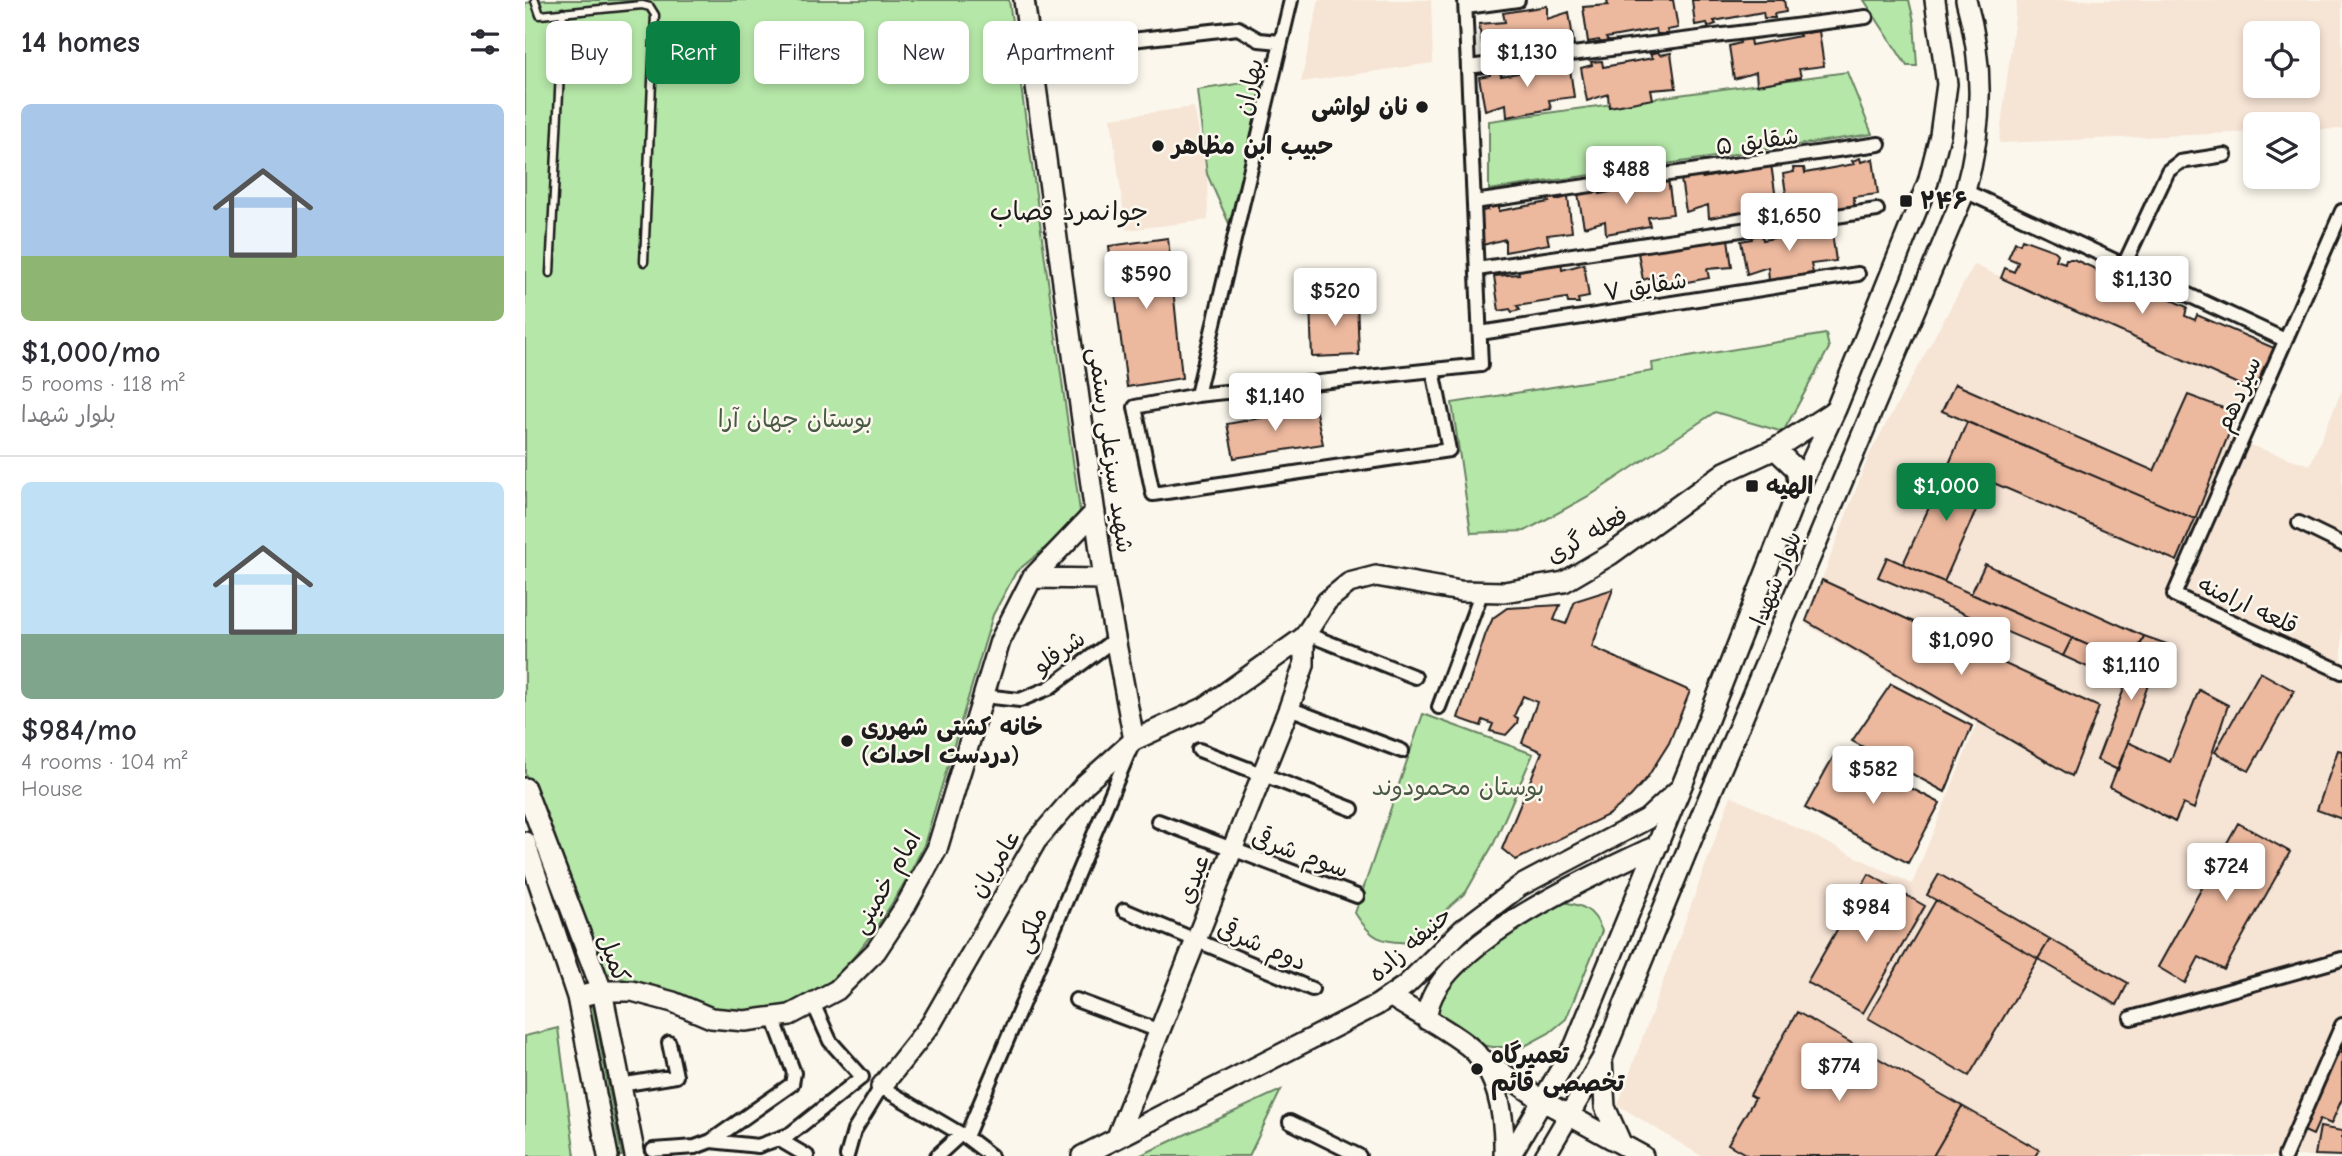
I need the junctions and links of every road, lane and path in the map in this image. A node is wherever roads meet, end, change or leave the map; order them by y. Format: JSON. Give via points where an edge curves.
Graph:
{"nodes":[{"id":1,"x":535,"y":0,"type":"edge"},
{"id":2,"x":1024,"y":0,"type":"edge"},
{"id":3,"x":1291,"y":0,"type":"edge"},
{"id":4,"x":1518,"y":0,"type":"edge"},
{"id":5,"x":1935,"y":0,"type":"edge"},
{"id":6,"x":1966,"y":0,"type":"edge"},
{"id":7,"x":1465,"y":4,"type":"edge"},
{"id":8,"x":563,"y":12,"type":"junction"},
{"id":9,"x":1866,"y":17,"type":"dead end"},
{"id":10,"x":1138,"y":39,"type":"edge"},
{"id":11,"x":1281,"y":43,"type":"junction"},
{"id":12,"x":1468,"y":67,"type":"junction"},
{"id":13,"x":1879,"y":144,"type":"dead end"},
{"id":14,"x":2225,"y":155,"type":"dead end"},
{"id":15,"x":1965,"y":191,"type":"junction"},
{"id":16,"x":1474,"y":202,"type":"junction"},
{"id":17,"x":1877,"y":210,"type":"dead end"},
{"id":18,"x":2342,"y":211,"type":"edge"},
{"id":19,"x":644,"y":262,"type":"dead end"},
{"id":20,"x":2124,"y":265,"type":"junction"},
{"id":21,"x":1477,"y":269,"type":"junction"},
{"id":22,"x":550,"y":273,"type":"dead end"},
{"id":23,"x":1858,"y":274,"type":"dead end"},
{"id":24,"x":1480,"y":333,"type":"junction"},
{"id":25,"x":2285,"y":340,"type":"junction"},
{"id":26,"x":1433,"y":370,"type":"junction"},
{"id":27,"x":1197,"y":396,"type":"junction"},
{"id":28,"x":1836,"y":409,"type":"junction"},
{"id":29,"x":1866,"y":422,"type":"junction"},
{"id":30,"x":1775,"y":449,"type":"junction"},
{"id":31,"x":1799,"y":488,"type":"junction"},
{"id":32,"x":1095,"y":512,"type":"junction"},
{"id":33,"x":2299,"y":523,"type":"dead end"},
{"id":34,"x":2342,"y":544,"type":"edge"},
{"id":35,"x":1032,"y":578,"type":"junction"},
{"id":36,"x":1104,"y":579,"type":"junction"},
{"id":37,"x":1482,"y":591,"type":"junction"},
{"id":38,"x":2174,"y":594,"type":"joint"},
{"id":39,"x":1306,"y":636,"type":"junction"},
{"id":40,"x":1115,"y":639,"type":"junction"},
{"id":41,"x":2342,"y":672,"type":"edge"},
{"id":42,"x":1415,"y":677,"type":"dead end"},
{"id":43,"x":983,"y":696,"type":"junction"},
{"id":44,"x":1439,"y":707,"type":"dead end"},
{"id":45,"x":1289,"y":708,"type":"junction"},
{"id":46,"x":1134,"y":740,"type":"junction"},
{"id":47,"x":1199,"y":750,"type":"dead end"},
{"id":48,"x":1402,"y":751,"type":"dead end"},
{"id":49,"x":1261,"y":775,"type":"junction"},
{"id":50,"x":1682,"y":787,"type":"junction"},
{"id":51,"x":525,"y":788,"type":"edge"},
{"id":52,"x":1352,"y":809,"type":"dead end"},
{"id":53,"x":1158,"y":821,"type":"dead end"},
{"id":54,"x":525,"y":842,"type":"edge"},
{"id":55,"x":1658,"y":845,"type":"junction"},
{"id":56,"x":1230,"y":850,"type":"junction"},
{"id":57,"x":1357,"y":896,"type":"dead end"},
{"id":58,"x":1124,"y":910,"type":"dead end"},
{"id":59,"x":1195,"y":940,"type":"junction"},
{"id":60,"x":2342,"y":959,"type":"edge"},
{"id":61,"x":1312,"y":989,"type":"dead end"},
{"id":62,"x":602,"y":991,"type":"junction"},
{"id":63,"x":1390,"y":996,"type":"junction"},
{"id":64,"x":577,"y":997,"type":"junction"},
{"id":65,"x":1076,"y":1000,"type":"dead end"},
{"id":66,"x":813,"y":1003,"type":"junction"},
{"id":67,"x":773,"y":1017,"type":"junction"},
{"id":68,"x":2131,"y":1018,"type":"dead end"},
{"id":69,"x":1427,"y":1020,"type":"junction"},
{"id":70,"x":2342,"y":1025,"type":"edge"},
{"id":71,"x":1157,"y":1030,"type":"junction"},
{"id":72,"x":669,"y":1043,"type":"dead end"},
{"id":73,"x":1475,"y":1052,"type":"junction"},
{"id":74,"x":1602,"y":1059,"type":"junction"},
{"id":75,"x":620,"y":1084,"type":"junction"},
{"id":76,"x":881,"y":1087,"type":"junction"},
{"id":77,"x":1543,"y":1101,"type":"junction"},
{"id":78,"x":1569,"y":1116,"type":"junction"},
{"id":79,"x":1290,"y":1122,"type":"dead end"},
{"id":80,"x":964,"y":1135,"type":"junction"},
{"id":81,"x":1117,"y":1137,"type":"junction"},
{"id":82,"x":778,"y":1139,"type":"junction"},
{"id":83,"x":711,"y":1141,"type":"junction"},
{"id":84,"x":1621,"y":1143,"type":"junction"},
{"id":85,"x":694,"y":1152,"type":"edge"},
{"id":86,"x":641,"y":1153,"type":"edge"},
{"id":87,"x":608,"y":1156,"type":"edge"},
{"id":88,"x":807,"y":1156,"type":"edge"},
{"id":89,"x":847,"y":1156,"type":"edge"},
{"id":90,"x":937,"y":1156,"type":"edge"},
{"id":91,"x":991,"y":1156,"type":"edge"},
{"id":92,"x":1083,"y":1156,"type":"edge"},
{"id":93,"x":1359,"y":1156,"type":"edge"},
{"id":94,"x":1504,"y":1156,"type":"edge"},
{"id":95,"x":1510,"y":1156,"type":"edge"},
{"id":96,"x":1545,"y":1156,"type":"edge"},
{"id":97,"x":1643,"y":1156,"type":"edge"},
{"id":98,"x":2285,"y":1156,"type":"edge"}],
"edges":[{"from":1,"to":8,"type":"lane","via":[[540,15]]},
{"from":2,"to":32,"type":"street","name":"شهید سبزعلی رستمی"},
{"from":3,"to":11,"type":"street","name":"بهاران"},
{"from":4,"to":7,"type":"street"},
{"from":5,"to":28,"type":"street","name":"بلوار شهدا","via":[[1947,84],[1937,147],[1928,182]]},
{"from":6,"to":15,"type":"street","name":"بلوار شهدا","via":[[1980,72],[1979,120]]},
{"from":7,"to":12,"type":"street"},
{"from":8,"to":19,"type":"lane","via":[[642,5],[655,15]]},
{"from":8,"to":22,"type":"lane"},
{"from":9,"to":12,"type":"street"},
{"from":10,"to":11,"type":"street","via":[[1238,28],[1259,40]]},
{"from":11,"to":27,"type":"street","name":"بهاران"},
{"from":12,"to":16,"type":"street"},
{"from":13,"to":16,"type":"street","name":"شقایق ۵"},
{"from":14,"to":20,"type":"street","via":[[2180,162],[2168,171]]},
{"from":15,"to":20,"type":"street"},
{"from":15,"to":29,"type":"street","name":"بلوار شهدا"},
{"from":16,"to":21,"type":"street"},
{"from":17,"to":21,"type":"street"},
{"from":18,"to":25,"type":"street","name":"سیزدهم"},
{"from":20,"to":25,"type":"street"},
{"from":21,"to":24,"type":"street"},
{"from":23,"to":24,"type":"street","name":"شقایق ۷"},
{"from":24,"to":26,"type":"street","via":[[1481,365]]},
{"from":25,"to":38,"type":"street","name":"سیزدهم"},
{"from":26,"to":27,"type":"street"},
{"from":26,"to":27,"type":"street","via":[[1449,450],[1153,494],[1135,408]]},
{"from":28,"to":29,"type":"street"},
{"from":28,"to":30,"type":"street","name":"فعله گری"},
{"from":28,"to":31,"type":"street","name":"بلوار شهدا"},
{"from":29,"to":74,"type":"street","name":"بلوار شهدا"},
{"from":30,"to":31,"type":"street","via":[[1796,469]]},
{"from":30,"to":37,"type":"street","name":"فعله گری","via":[[1725,472],[1620,548],[1564,582]]},
{"from":31,"to":50,"type":"street","name":"بلوار شهدا"},
{"from":32,"to":35,"type":"street","name":"امام خمینی"},
{"from":32,"to":36,"type":"street","name":"شهید سبزعلی رستمی"},
{"from":33,"to":34,"type":"street"},
{"from":35,"to":36,"type":"street"},
{"from":35,"to":43,"type":"street","name":"امام خمینی","via":[[1000,641]]},
{"from":36,"to":40,"type":"street","name":"شهید سبزعلی رستمی"},
{"from":37,"to":39,"type":"street","name":"فعله گری","via":[[1376,576],[1349,583],[1327,601]]},
{"from":37,"to":44,"type":"street"},
{"from":38,"to":41,"type":"street","name":"قلعه ارامنه"},
{"from":39,"to":42,"type":"street"},
{"from":39,"to":45,"type":"street","name":"عیدی","via":[[1304,665]]},
{"from":39,"to":46,"type":"street","name":"عامریان","via":[[1204,708]]},
{"from":40,"to":43,"type":"street","name":"شرفلو","via":[[1049,688],[1020,700]]},
{"from":40,"to":46,"type":"street","name":"شهید سبزعلی رستمی"},
{"from":43,"to":66,"type":"street","name":"امام خمینی","via":[[937,849],[905,907],[876,951],[837,990]]},
{"from":45,"to":48,"type":"street"},
{"from":45,"to":49,"type":"street","name":"عیدی"},
{"from":46,"to":76,"type":"street","name":"عامریان","via":[[1085,784],[1036,841],[931,1024]]},
{"from":46,"to":80,"type":"street","name":"ملکی"},
{"from":47,"to":49,"type":"street"},
{"from":49,"to":52,"type":"street"},
{"from":49,"to":56,"type":"street","name":"عیدی"},
{"from":50,"to":55,"type":"street","name":"بلوار شهدا"},
{"from":50,"to":63,"type":"street","name":"حنیفه زاده","via":[[1647,819],[1520,886],[1463,929]]},
{"from":51,"to":62,"type":"street","name":"کمیل"},
{"from":53,"to":56,"type":"street","name":"سوم شرقی"},
{"from":54,"to":64,"type":"street"},
{"from":55,"to":69,"type":"street","via":[[1537,904],[1500,930],[1433,993]]},
{"from":55,"to":77,"type":"street","name":"بلوار شهدا","via":[[1575,1045]]},
{"from":56,"to":57,"type":"street","name":"سوم شرقی"},
{"from":56,"to":59,"type":"street","name":"عیدی"},
{"from":58,"to":59,"type":"street","name":"دوم شرقی"},
{"from":59,"to":61,"type":"street","name":"دوم شرقی"},
{"from":59,"to":71,"type":"street","name":"عیدی"},
{"from":60,"to":68,"type":"street"},
{"from":62,"to":64,"type":"street","name":"امام خمینی"},
{"from":62,"to":67,"type":"street","name":"امام خمینی","via":[[632,991],[711,1018],[745,1021]]},
{"from":62,"to":75,"type":"street","name":"کمیل"},
{"from":63,"to":69,"type":"street"},
{"from":63,"to":81,"type":"street","name":"حنیفه زاده"},
{"from":64,"to":87,"type":"street"},
{"from":65,"to":71,"type":"street"},
{"from":66,"to":67,"type":"street","name":"امام خمینی","via":[[790,1015]]},
{"from":66,"to":82,"type":"street","via":[[830,1041],[862,1077]]},
{"from":67,"to":83,"type":"street","via":[[794,1073],[792,1084]]},
{"from":69,"to":73,"type":"street"},
{"from":70,"to":98,"type":"street"},
{"from":71,"to":81,"type":"street","name":"عیدی"},
{"from":72,"to":75,"type":"street","via":[[675,1076]]},
{"from":73,"to":77,"type":"street"},
{"from":73,"to":94,"type":"street","via":[[1500,1103]]},
{"from":74,"to":78,"type":"street","name":"بلوار شهدا"},
{"from":74,"to":84,"type":"street","via":[[1605,1107]]},
{"from":75,"to":86,"type":"street","name":"کمیل"},
{"from":76,"to":80,"type":"street"},
{"from":76,"to":89,"type":"street","via":[[854,1131]]},
{"from":77,"to":78,"type":"street"},
{"from":77,"to":95,"type":"street","name":"بلوار شهدا"},
{"from":78,"to":84,"type":"street"},
{"from":78,"to":96,"type":"street","name":"بلوار شهدا"},
{"from":79,"to":93,"type":"street"},
{"from":80,"to":90,"type":"street"},
{"from":80,"to":91,"type":"street"},
{"from":81,"to":92,"type":"street","name":"حنیفه زاده"},
{"from":82,"to":83,"type":"street","via":[[758,1146]]},
{"from":82,"to":88,"type":"street"},
{"from":83,"to":85,"type":"street"},
{"from":84,"to":97,"type":"street"},
{"from":85,"to":86,"type":"street"}]}
